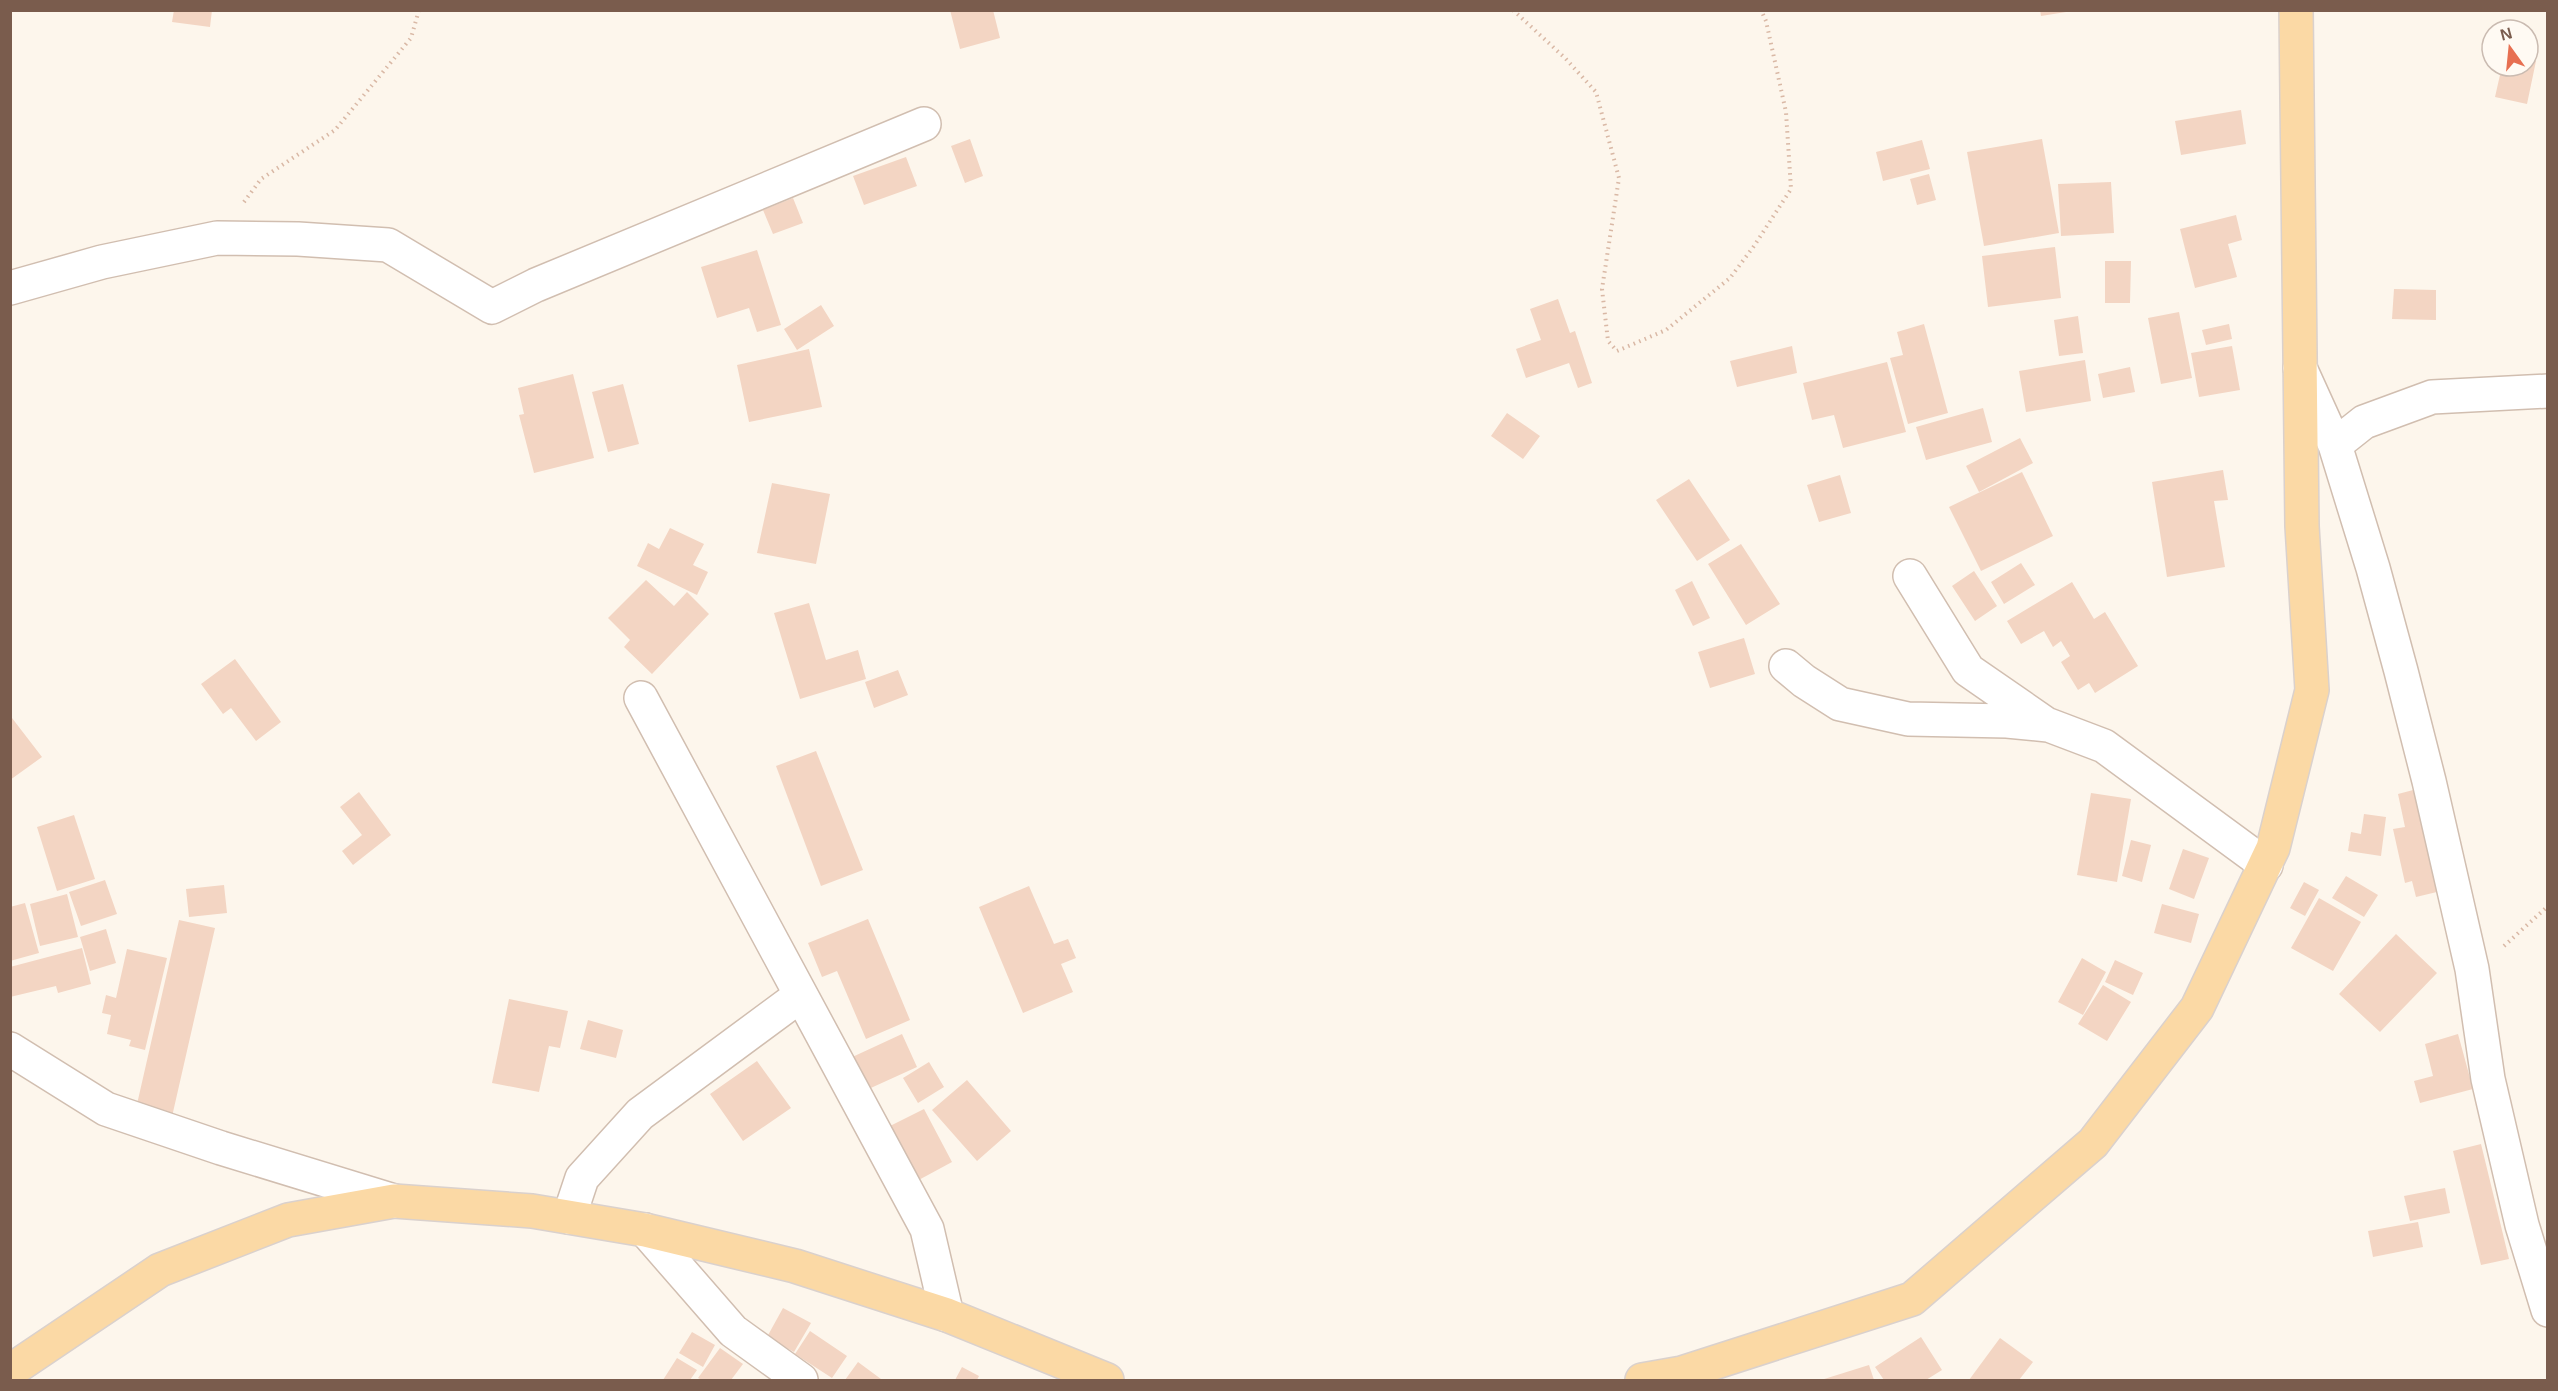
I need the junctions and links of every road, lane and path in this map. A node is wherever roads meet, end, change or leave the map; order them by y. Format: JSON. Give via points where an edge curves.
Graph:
{"nodes":[{"id":1,"x":419,"y":10,"type":"edge"},
{"id":2,"x":1513,"y":10,"type":"edge"},
{"id":3,"x":1761,"y":10,"type":"edge"},
{"id":4,"x":2295,"y":10,"type":"edge"},
{"id":5,"x":924,"y":124,"type":"dead end"},
{"id":6,"x":217,"y":238,"type":"junction"},
{"id":7,"x":10,"y":288,"type":"edge"},
{"id":8,"x":2300,"y":368,"type":"junction"},
{"id":9,"x":2547,"y":391,"type":"edge"},
{"id":10,"x":2336,"y":445,"type":"junction"},
{"id":11,"x":1910,"y":576,"type":"dead end"},
{"id":12,"x":1786,"y":666,"type":"dead end"},
{"id":13,"x":641,"y":698,"type":"dead end"},
{"id":14,"x":2049,"y":725,"type":"junction"},
{"id":15,"x":2266,"y":865,"type":"junction"},
{"id":16,"x":2547,"y":906,"type":"edge"},
{"id":17,"x":2472,"y":969,"type":"junction"},
{"id":18,"x":801,"y":995,"type":"junction"},
{"id":19,"x":10,"y":1049,"type":"edge"},
{"id":20,"x":394,"y":1202,"type":"junction"},
{"id":21,"x":569,"y":1217,"type":"junction"},
{"id":22,"x":645,"y":1230,"type":"junction"},
{"id":23,"x":2547,"y":1310,"type":"edge"},
{"id":24,"x":947,"y":1315,"type":"junction"},
{"id":25,"x":10,"y":1371,"type":"edge"},
{"id":26,"x":801,"y":1380,"type":"edge"},
{"id":27,"x":1107,"y":1380,"type":"edge"},
{"id":28,"x":1642,"y":1380,"type":"edge"}],
"edges":[{"from":1,"to":6,"type":"path","via":[[411,38],[335,130],[261,179]]},
{"from":2,"to":3,"type":"path","via":[[1596,92],[1619,178],[1602,289],[1608,341],[1617,351],[1666,330],[1730,278],[1791,189],[1786,112]]},
{"from":4,"to":8,"type":"main road"},
{"from":5,"to":6,"type":"street","via":[[536,285],[492,307],[388,245]]},
{"from":6,"to":7,"type":"street","via":[[102,262]]},
{"from":8,"to":10,"type":"street"},
{"from":8,"to":15,"type":"main road","via":[[2302,526],[2312,690],[2274,848]]},
{"from":9,"to":10,"type":"street","via":[[2432,397],[2364,422]]},
{"from":10,"to":17,"type":"street","via":[[2429,781]]},
{"from":11,"to":14,"type":"street","via":[[1968,670]]},
{"from":12,"to":14,"type":"street","via":[[1840,704],[1908,719]]},
{"from":13,"to":18,"type":"street"},
{"from":14,"to":15,"type":"street","via":[[2104,746]]},
{"from":15,"to":28,"type":"main road","via":[[2197,1008],[2093,1143],[1912,1299],[1682,1373]]},
{"from":16,"to":17,"type":"path","via":[[2514,938]]},
{"from":17,"to":23,"type":"street","via":[[2488,1079],[2522,1225]]},
{"from":18,"to":21,"type":"street","via":[[640,1114],[582,1178]]},
{"from":18,"to":24,"type":"street","via":[[927,1229]]},
{"from":19,"to":20,"type":"street","via":[[106,1109]]},
{"from":20,"to":21,"type":"main road"},
{"from":20,"to":25,"type":"main road","via":[[288,1220],[160,1270]]},
{"from":21,"to":22,"type":"main road"},
{"from":22,"to":24,"type":"main road","via":[[795,1266]]},
{"from":22,"to":26,"type":"street","via":[[733,1331]]},
{"from":24,"to":27,"type":"main road"}]}
